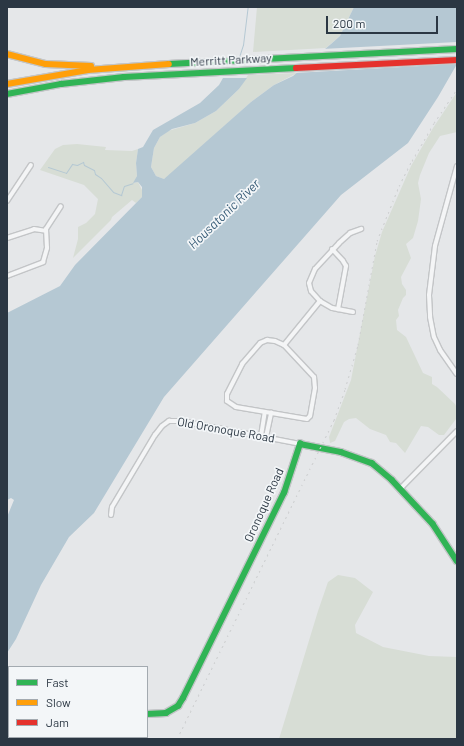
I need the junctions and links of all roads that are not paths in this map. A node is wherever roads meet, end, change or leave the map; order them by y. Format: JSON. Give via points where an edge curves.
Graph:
{"nodes":[{"id":1,"x":457,"y":49,"type":"edge"},
{"id":2,"x":7,"y":54,"type":"edge"},
{"id":3,"x":457,"y":60,"type":"edge"},
{"id":4,"x":133,"y":66,"type":"junction"},
{"id":5,"x":7,"y":84,"type":"edge"},
{"id":6,"x":7,"y":94,"type":"edge"},
{"id":7,"x":31,"y":165,"type":"dead end"},
{"id":8,"x":457,"y":166,"type":"edge"},
{"id":9,"x":7,"y":201,"type":"edge"},
{"id":10,"x":61,"y":206,"type":"dead end"},
{"id":11,"x":361,"y":229,"type":"dead end"},
{"id":12,"x":46,"y":231,"type":"junction"},
{"id":13,"x":7,"y":238,"type":"edge"},
{"id":14,"x":332,"y":249,"type":"junction"},
{"id":15,"x":7,"y":276,"type":"edge"},
{"id":16,"x":320,"y":301,"type":"junction"},
{"id":17,"x":338,"y":309,"type":"junction"},
{"id":18,"x":352,"y":312,"type":"dead end"},
{"id":19,"x":284,"y":346,"type":"junction"},
{"id":20,"x":457,"y":374,"type":"edge"},
{"id":21,"x":265,"y":412,"type":"junction"},
{"id":22,"x":271,"y":413,"type":"junction"},
{"id":23,"x":457,"y":431,"type":"edge"},
{"id":24,"x":261,"y":436,"type":"junction"},
{"id":25,"x":266,"y":437,"type":"junction"},
{"id":26,"x":300,"y":444,"type":"junction"},
{"id":27,"x":400,"y":489,"type":"junction"},
{"id":28,"x":111,"y":515,"type":"dead end"},
{"id":29,"x":457,"y":561,"type":"edge"},
{"id":30,"x":148,"y":714,"type":"edge"}],
"edges":[{"from":1,"to":4,"type":"main road","name":"Merritt Parkway"},
{"from":2,"to":4,"type":"main road","via":[[46,64]]},
{"from":3,"to":6,"type":"main road","name":"Merritt Parkway","via":[[88,80]]},
{"from":4,"to":5,"type":"main road","name":"Merritt Parkway","via":[[88,70]]},
{"from":7,"to":9,"type":"street"},
{"from":8,"to":20,"type":"street","via":[[435,246],[429,295],[434,337]]},
{"from":10,"to":12,"type":"street"},
{"from":11,"to":14,"type":"street","via":[[350,233]]},
{"from":12,"to":13,"type":"street","via":[[34,229]]},
{"from":12,"to":15,"type":"street","via":[[47,246],[43,262]]},
{"from":14,"to":16,"type":"street","via":[[315,269],[309,283],[311,291]]},
{"from":14,"to":17,"type":"street","via":[[346,266]]},
{"from":16,"to":17,"type":"street"},
{"from":16,"to":19,"type":"street"},
{"from":17,"to":18,"type":"street"},
{"from":19,"to":21,"type":"street","via":[[272,340],[260,343],[242,364],[227,394],[227,401],[231,405]]},
{"from":19,"to":22,"type":"street","via":[[311,372],[314,379],[310,416],[307,419]]},
{"from":21,"to":22,"type":"street"},
{"from":21,"to":24,"type":"street"},
{"from":22,"to":25,"type":"street"},
{"from":23,"to":27,"type":"street"},
{"from":24,"to":25,"type":"street","name":"Old Oronoque Road"},
{"from":24,"to":28,"type":"street","name":"Old Oronoque Road","via":[[176,420],[165,423],[155,434],[115,500]]},
{"from":25,"to":26,"type":"street","name":"Old Oronoque Road"},
{"from":26,"to":27,"type":"main road","via":[[338,451],[370,461]]},
{"from":26,"to":30,"type":"main road","name":"Oronoque Road","via":[[284,493],[183,698],[178,706],[166,713]]},
{"from":27,"to":29,"type":"main road","via":[[433,524]]}]}
